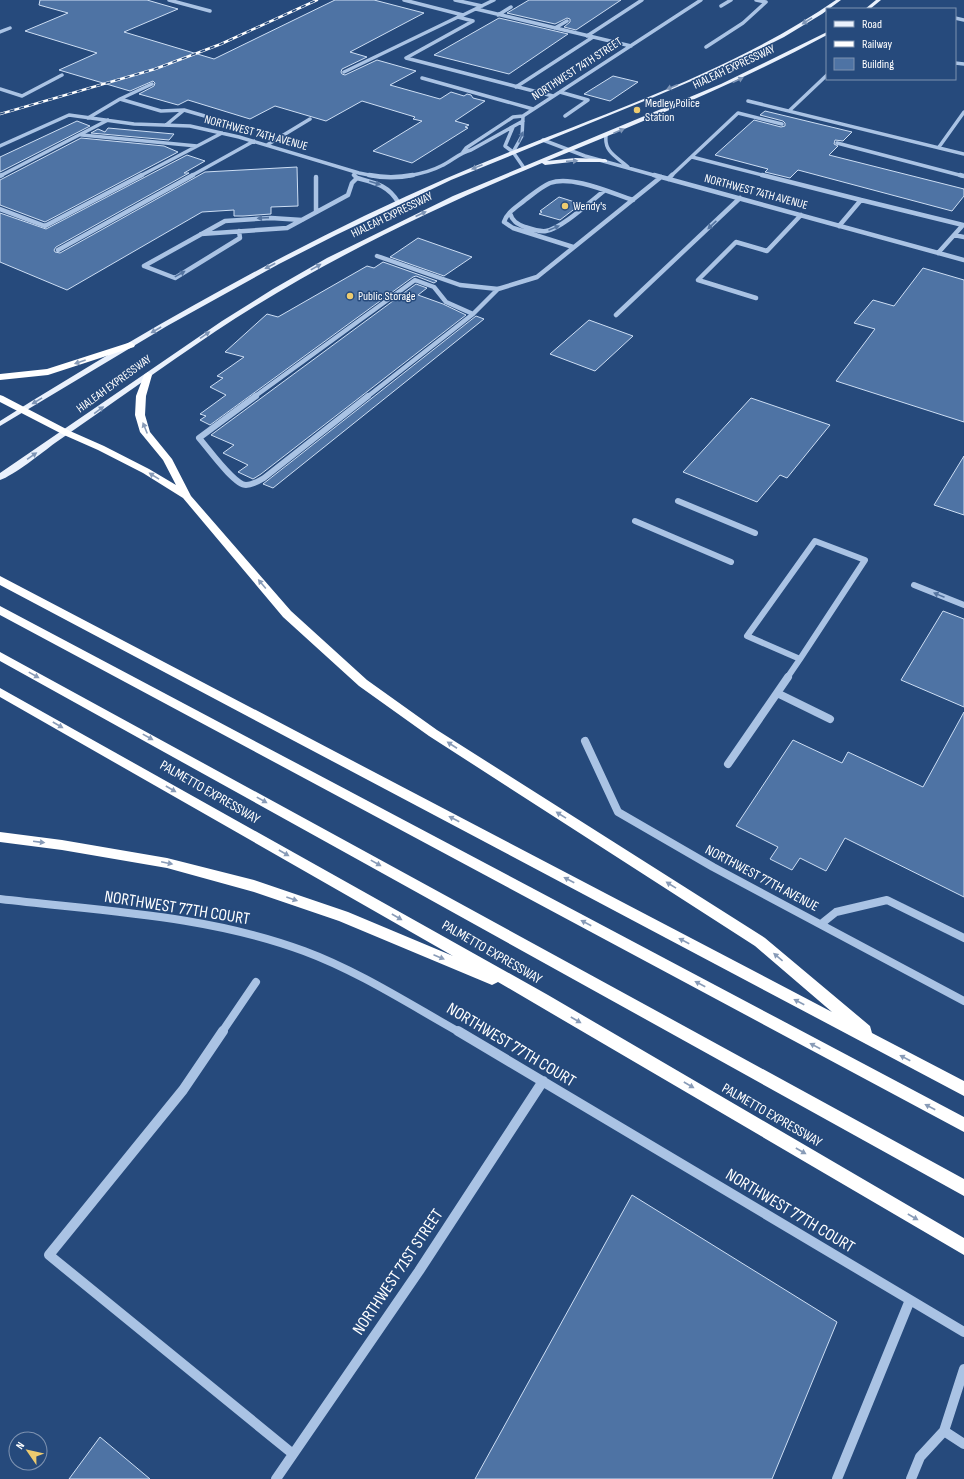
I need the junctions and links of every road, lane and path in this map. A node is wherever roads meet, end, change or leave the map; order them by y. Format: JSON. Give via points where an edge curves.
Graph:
{"nodes":[{"id":1,"x":169,"y":0,"type":"edge"},
{"id":2,"x":405,"y":0,"type":"edge"},
{"id":3,"x":456,"y":0,"type":"edge"},
{"id":4,"x":494,"y":0,"type":"edge"},
{"id":5,"x":642,"y":0,"type":"edge"},
{"id":6,"x":693,"y":0,"type":"edge"},
{"id":7,"x":731,"y":0,"type":"edge"},
{"id":8,"x":756,"y":0,"type":"edge"},
{"id":9,"x":839,"y":0,"type":"edge"},
{"id":10,"x":879,"y":0,"type":"edge"},
{"id":11,"x":700,"y":1,"type":"edge"},
{"id":12,"x":482,"y":6,"type":"junction"},
{"id":13,"x":721,"y":6,"type":"dead end"},
{"id":14,"x":511,"y":7,"type":"dead end"},
{"id":15,"x":827,"y":8,"type":"edge"},
{"id":16,"x":868,"y":8,"type":"edge"},
{"id":17,"x":476,"y":9,"type":"junction"},
{"id":18,"x":826,"y":9,"type":"edge"},
{"id":19,"x":210,"y":11,"type":"dead end"},
{"id":20,"x":463,"y":15,"type":"junction"},
{"id":21,"x":498,"y":15,"type":"junction"},
{"id":22,"x":458,"y":17,"type":"junction"},
{"id":23,"x":567,"y":20,"type":"dead end"},
{"id":24,"x":10,"y":28,"type":"dead end"},
{"id":25,"x":555,"y":28,"type":"junction"},
{"id":26,"x":0,"y":32,"type":"edge"},
{"id":27,"x":826,"y":35,"type":"edge"},
{"id":28,"x":587,"y":36,"type":"junction"},
{"id":29,"x":593,"y":37,"type":"junction"},
{"id":30,"x":631,"y":46,"type":"junction"},
{"id":31,"x":706,"y":47,"type":"dead end"},
{"id":32,"x":344,"y":72,"type":"dead end"},
{"id":33,"x":62,"y":75,"type":"dead end"},
{"id":34,"x":826,"y":76,"type":"edge"},
{"id":35,"x":422,"y":78,"type":"dead end"},
{"id":36,"x":152,"y":84,"type":"dead end"},
{"id":37,"x":516,"y":87,"type":"junction"},
{"id":38,"x":0,"y":89,"type":"edge"},
{"id":39,"x":560,"y":92,"type":"junction"},
{"id":40,"x":553,"y":96,"type":"junction"},
{"id":41,"x":120,"y":99,"type":"junction"},
{"id":42,"x":748,"y":101,"type":"dead end"},
{"id":43,"x":533,"y":109,"type":"junction"},
{"id":44,"x":184,"y":110,"type":"junction"},
{"id":45,"x":789,"y":111,"type":"junction"},
{"id":46,"x":964,"y":112,"type":"edge"},
{"id":47,"x":523,"y":116,"type":"junction"},
{"id":48,"x":565,"y":116,"type":"dead end"},
{"id":49,"x":88,"y":118,"type":"junction"},
{"id":50,"x":310,"y":119,"type":"dead end"},
{"id":51,"x":108,"y":120,"type":"junction"},
{"id":52,"x":222,"y":121,"type":"dead end"},
{"id":53,"x":523,"y":121,"type":"junction"},
{"id":54,"x":782,"y":124,"type":"dead end"},
{"id":55,"x":166,"y":125,"type":"junction"},
{"id":56,"x":513,"y":127,"type":"junction"},
{"id":57,"x":222,"y":133,"type":"junction"},
{"id":58,"x":81,"y":135,"type":"junction"},
{"id":59,"x":606,"y":136,"type":"junction"},
{"id":60,"x":543,"y":140,"type":"junction"},
{"id":61,"x":254,"y":141,"type":"junction"},
{"id":62,"x":837,"y":143,"type":"dead end"},
{"id":63,"x":267,"y":145,"type":"junction"},
{"id":64,"x":0,"y":146,"type":"edge"},
{"id":65,"x":197,"y":146,"type":"junction"},
{"id":66,"x":938,"y":147,"type":"junction"},
{"id":67,"x":570,"y":151,"type":"junction"},
{"id":68,"x":463,"y":152,"type":"junction"},
{"id":69,"x":513,"y":152,"type":"junction"},
{"id":70,"x":964,"y":154,"type":"edge"},
{"id":71,"x":692,"y":157,"type":"junction"},
{"id":72,"x":605,"y":161,"type":"junction"},
{"id":73,"x":540,"y":162,"type":"junction"},
{"id":74,"x":524,"y":168,"type":"junction"},
{"id":75,"x":630,"y":168,"type":"junction"},
{"id":76,"x":348,"y":169,"type":"junction"},
{"id":77,"x":0,"y":176,"type":"edge"},
{"id":78,"x":407,"y":176,"type":"joint"},
{"id":79,"x":964,"y":176,"type":"edge"},
{"id":80,"x":316,"y":177,"type":"dead end"},
{"id":81,"x":661,"y":177,"type":"junction"},
{"id":82,"x":357,"y":178,"type":"junction"},
{"id":83,"x":668,"y":179,"type":"junction"},
{"id":84,"x":604,"y":191,"type":"junction"},
{"id":85,"x":740,"y":198,"type":"junction"},
{"id":86,"x":633,"y":200,"type":"junction"},
{"id":87,"x":861,"y":200,"type":"junction"},
{"id":88,"x":398,"y":202,"type":"junction"},
{"id":89,"x":0,"y":209,"type":"edge"},
{"id":90,"x":316,"y":212,"type":"junction"},
{"id":91,"x":510,"y":213,"type":"junction"},
{"id":92,"x":801,"y":215,"type":"junction"},
{"id":93,"x":302,"y":220,"type":"junction"},
{"id":94,"x":964,"y":224,"type":"edge"},
{"id":95,"x":839,"y":226,"type":"junction"},
{"id":96,"x":239,"y":231,"type":"junction"},
{"id":97,"x":200,"y":234,"type":"junction"},
{"id":98,"x":954,"y":235,"type":"junction"},
{"id":99,"x":964,"y":238,"type":"edge"},
{"id":100,"x":573,"y":247,"type":"junction"},
{"id":101,"x":58,"y":250,"type":"dead end"},
{"id":102,"x":938,"y":253,"type":"junction"},
{"id":103,"x":378,"y":256,"type":"dead end"},
{"id":104,"x":964,"y":260,"type":"edge"},
{"id":105,"x":498,"y":290,"type":"junction"},
{"id":106,"x":756,"y":298,"type":"dead end"},
{"id":107,"x":473,"y":314,"type":"junction"},
{"id":108,"x":616,"y":315,"type":"dead end"},
{"id":109,"x":131,"y":345,"type":"junction"},
{"id":110,"x":148,"y":375,"type":"junction"},
{"id":111,"x":0,"y":377,"type":"edge"},
{"id":112,"x":0,"y":398,"type":"edge"},
{"id":113,"x":23,"y":409,"type":"junction"},
{"id":114,"x":0,"y":424,"type":"edge"},
{"id":115,"x":67,"y":433,"type":"junction"},
{"id":116,"x":0,"y":477,"type":"edge"},
{"id":117,"x":187,"y":497,"type":"junction"},
{"id":118,"x":678,"y":501,"type":"dead end"},
{"id":119,"x":635,"y":521,"type":"dead end"},
{"id":120,"x":755,"y":533,"type":"dead end"},
{"id":121,"x":731,"y":562,"type":"dead end"},
{"id":122,"x":0,"y":580,"type":"edge"},
{"id":123,"x":914,"y":585,"type":"dead end"},
{"id":124,"x":964,"y":605,"type":"edge"},
{"id":125,"x":0,"y":610,"type":"edge"},
{"id":126,"x":0,"y":656,"type":"edge"},
{"id":127,"x":800,"y":659,"type":"junction"},
{"id":128,"x":0,"y":692,"type":"edge"},
{"id":129,"x":777,"y":693,"type":"junction"},
{"id":130,"x":830,"y":719,"type":"dead end"},
{"id":131,"x":585,"y":741,"type":"dead end"},
{"id":132,"x":728,"y":764,"type":"dead end"},
{"id":133,"x":0,"y":837,"type":"edge"},
{"id":134,"x":0,"y":899,"type":"edge"},
{"id":135,"x":821,"y":924,"type":"junction"},
{"id":136,"x":964,"y":938,"type":"edge"},
{"id":137,"x":256,"y":982,"type":"dead end"},
{"id":138,"x":543,"y":1000,"type":"junction"},
{"id":139,"x":964,"y":1001,"type":"edge"},
{"id":140,"x":883,"y":1046,"type":"junction"},
{"id":141,"x":543,"y":1081,"type":"junction"},
{"id":142,"x":964,"y":1089,"type":"edge"},
{"id":143,"x":964,"y":1125,"type":"edge"},
{"id":144,"x":964,"y":1188,"type":"edge"},
{"id":145,"x":964,"y":1247,"type":"edge"},
{"id":146,"x":910,"y":1300,"type":"junction"},
{"id":147,"x":964,"y":1332,"type":"edge"},
{"id":148,"x":964,"y":1369,"type":"edge"},
{"id":149,"x":944,"y":1430,"type":"junction"},
{"id":150,"x":964,"y":1444,"type":"edge"},
{"id":151,"x":293,"y":1454,"type":"junction"},
{"id":152,"x":276,"y":1479,"type":"edge"},
{"id":153,"x":837,"y":1479,"type":"edge"},
{"id":154,"x":911,"y":1479,"type":"edge"}],
"edges":[{"from":1,"to":19,"type":"street"},
{"from":2,"to":20,"type":"street"},
{"from":3,"to":12,"type":"street"},
{"from":4,"to":12,"type":"street"},
{"from":5,"to":28,"type":"street"},
{"from":6,"to":11,"type":"street"},
{"from":7,"to":13,"type":"street"},
{"from":8,"to":31,"type":"street","via":[[766,2],[743,23]]},
{"from":9,"to":15,"type":"main road","name":"HIALEAH EXPRESSWAY","one_way":true},
{"from":10,"to":16,"type":"main road"},
{"from":11,"to":30,"type":"street","name":"NORTHWEST 74TH STREET"},
{"from":12,"to":17,"type":"street"},
{"from":14,"to":21,"type":"street"},
{"from":17,"to":20,"type":"street"},
{"from":17,"to":21,"type":"street"},
{"from":18,"to":60,"type":"main road","name":"HIALEAH EXPRESSWAY","one_way":true,"via":[[798,27],[717,68]]},
{"from":20,"to":22,"type":"street"},
{"from":21,"to":25,"type":"street"},
{"from":22,"to":32,"type":"street"},
{"from":22,"to":37,"type":"street","via":[[473,21],[406,58]]},
{"from":23,"to":25,"type":"street"},
{"from":24,"to":26,"type":"street"},
{"from":25,"to":28,"type":"street"},
{"from":59,"to":27,"type":"main road","name":"HIALEAH EXPRESSWAY","one_way":true,"via":[[744,77]]},
{"from":28,"to":29,"type":"street"},
{"from":29,"to":30,"type":"street"},
{"from":29,"to":37,"type":"street"},
{"from":30,"to":39,"type":"street","name":"NORTHWEST 74TH STREET"},
{"from":33,"to":38,"type":"street","via":[[22,96]]},
{"from":34,"to":45,"type":"street"},
{"from":35,"to":43,"type":"street"},
{"from":36,"to":41,"type":"street"},
{"from":37,"to":40,"type":"street"},
{"from":39,"to":40,"type":"street","name":"NORTHWEST 74TH STREET"},
{"from":39,"to":48,"type":"street","via":[[588,100]]},
{"from":40,"to":43,"type":"street","name":"NORTHWEST 74TH STREET"},
{"from":41,"to":44,"type":"street","via":[[161,111]]},
{"from":41,"to":49,"type":"street"},
{"from":42,"to":45,"type":"street"},
{"from":43,"to":47,"type":"street","name":"NORTHWEST 74TH STREET"},
{"from":44,"to":52,"type":"street"},
{"from":44,"to":55,"type":"street"},
{"from":45,"to":66,"type":"street"},
{"from":46,"to":66,"type":"street"},
{"from":47,"to":53,"type":"street"},
{"from":47,"to":56,"type":"street"},
{"from":47,"to":68,"type":"street","name":"NORTHWEST 74TH STREET","via":[[513,117]]},
{"from":49,"to":51,"type":"street","name":"NORTHWEST 74TH AVENUE"},
{"from":49,"to":64,"type":"street","name":"NORTHWEST 74TH AVENUE","via":[[69,115]]},
{"from":50,"to":63,"type":"street"},
{"from":51,"to":55,"type":"street","name":"NORTHWEST 74TH AVENUE"},
{"from":51,"to":58,"type":"street"},
{"from":53,"to":56,"type":"street","name":"NORTHWEST 74TH STREET"},
{"from":69,"to":53,"type":"street","one_way":true,"via":[[524,130]]},
{"from":54,"to":71,"type":"street","via":[[738,113]]},
{"from":55,"to":57,"type":"street","name":"NORTHWEST 74TH AVENUE","via":[[190,126]]},
{"from":56,"to":68,"type":"street","name":"NORTHWEST 74TH STREET"},
{"from":56,"to":69,"type":"street","via":[[505,146]]},
{"from":57,"to":61,"type":"street","name":"NORTHWEST 74TH AVENUE"},
{"from":57,"to":65,"type":"street"},
{"from":58,"to":65,"type":"street"},
{"from":58,"to":77,"type":"street"},
{"from":59,"to":67,"type":"main road","name":"HIALEAH EXPRESSWAY"},
{"from":59,"to":75,"type":"street","via":[[607,148]]},
{"from":60,"to":67,"type":"street","name":"NORTHWEST 74TH AVENUE"},
{"from":60,"to":69,"type":"main road","name":"HIALEAH EXPRESSWAY"},
{"from":61,"to":63,"type":"street","name":"NORTHWEST 74TH AVENUE"},
{"from":61,"to":101,"type":"street"},
{"from":62,"to":79,"type":"street"},
{"from":63,"to":76,"type":"street","name":"NORTHWEST 74TH AVENUE"},
{"from":65,"to":89,"type":"street","via":[[45,226]]},
{"from":66,"to":70,"type":"street"},
{"from":67,"to":72,"type":"street","name":"NORTHWEST 74TH AVENUE"},
{"from":67,"to":73,"type":"main road","name":"HIALEAH EXPRESSWAY"},
{"from":68,"to":78,"type":"street","name":"NORTHWEST 74TH STREET","via":[[431,171]]},
{"from":69,"to":74,"type":"street"},
{"from":69,"to":88,"type":"main road","name":"HIALEAH EXPRESSWAY","one_way":true},
{"from":71,"to":83,"type":"street"},
{"from":71,"to":87,"type":"street"},
{"from":73,"to":72,"type":"main road","one_way":true},
{"from":72,"to":75,"type":"street","name":"NORTHWEST 74TH AVENUE"},
{"from":73,"to":74,"type":"main road","name":"HIALEAH EXPRESSWAY"},
{"from":110,"to":74,"type":"main road","name":"HIALEAH EXPRESSWAY","one_way":true,"via":[[246,308],[302,275],[423,213]]},
{"from":75,"to":81,"type":"street","name":"NORTHWEST 74TH AVENUE"},
{"from":76,"to":78,"type":"street","name":"NORTHWEST 74TH AVENUE","via":[[376,176]]},
{"from":76,"to":82,"type":"street","name":"NORTHWEST 74TH AVENUE"},
{"from":80,"to":90,"type":"street"},
{"from":81,"to":83,"type":"street","name":"NORTHWEST 74TH AVENUE"},
{"from":81,"to":86,"type":"street"},
{"from":82,"to":88,"type":"street","name":"NORTHWEST 74TH AVENUE","one_way":true,"via":[[388,188]]},
{"from":82,"to":90,"type":"street","via":[[352,183],[348,195]]},
{"from":83,"to":85,"type":"street","name":"NORTHWEST 74TH AVENUE"},
{"from":84,"to":86,"type":"street"},
{"from":84,"to":91,"type":"street","via":[[568,181],[554,182],[544,186]]},
{"from":91,"to":84,"type":"street","one_way":true,"via":[[517,224],[535,230],[551,230]]},
{"from":85,"to":92,"type":"street","name":"NORTHWEST 74TH AVENUE"},
{"from":85,"to":108,"type":"street","one_way":true},
{"from":86,"to":100,"type":"street"},
{"from":87,"to":94,"type":"street"},
{"from":87,"to":95,"type":"street"},
{"from":88,"to":109,"type":"main road","name":"HIALEAH EXPRESSWAY","one_way":true,"via":[[278,262]]},
{"from":90,"to":93,"type":"street"},
{"from":91,"to":100,"type":"street","via":[[504,222],[513,228]]},
{"from":92,"to":95,"type":"street","name":"NORTHWEST 74TH AVENUE"},
{"from":92,"to":106,"type":"street","via":[[767,251],[736,242],[698,280]]},
{"from":93,"to":96,"type":"street","via":[[287,228]]},
{"from":93,"to":97,"type":"street","one_way":true,"via":[[270,218],[225,221]]},
{"from":94,"to":98,"type":"street"},
{"from":95,"to":102,"type":"street","name":"NORTHWEST 74TH AVENUE"},
{"from":96,"to":97,"type":"street"},
{"from":97,"to":96,"type":"street","one_way":true,"via":[[144,266],[175,278],[240,238]]},
{"from":98,"to":99,"type":"street"},
{"from":98,"to":102,"type":"street"},
{"from":100,"to":105,"type":"street","via":[[537,276]]},
{"from":102,"to":104,"type":"street","name":"NORTHWEST 74TH AVENUE"},
{"from":103,"to":105,"type":"street","via":[[460,285]]},
{"from":105,"to":107,"type":"street"},
{"from":107,"to":107,"type":"street","via":[[264,478],[254,483],[245,484],[235,480],[199,438],[415,280],[434,287],[440,298],[450,305]]},
{"from":109,"to":111,"type":"highway","one_way":true,"via":[[48,372]]},
{"from":109,"to":113,"type":"main road","name":"HIALEAH EXPRESSWAY","one_way":true},
{"from":115,"to":110,"type":"main road","name":"HIALEAH EXPRESSWAY","one_way":true},
{"from":117,"to":110,"type":"highway","one_way":true,"via":[[167,459],[145,432],[140,415]]},
{"from":112,"to":113,"type":"highway"},
{"from":113,"to":114,"type":"main road","name":"HIALEAH EXPRESSWAY"},
{"from":113,"to":115,"type":"highway"},
{"from":116,"to":115,"type":"main road","name":"HIALEAH EXPRESSWAY","one_way":true},
{"from":117,"to":115,"type":"highway","one_way":true,"via":[[146,471]]},
{"from":140,"to":117,"type":"highway","one_way":true,"via":[[760,942],[512,784],[363,683],[287,614]]},
{"from":118,"to":120,"type":"street"},
{"from":119,"to":121,"type":"street"},
{"from":140,"to":122,"type":"highway","one_way":true},
{"from":124,"to":123,"type":"street","one_way":true},
{"from":143,"to":125,"type":"highway","one_way":true},
{"from":126,"to":144,"type":"highway","one_way":true},
{"from":127,"to":127,"type":"street","via":[[865,560],[815,541],[747,636]]},
{"from":127,"to":129,"type":"street"},
{"from":128,"to":138,"type":"highway","name":"PALMETTO EXPRESSWAY","one_way":true},
{"from":129,"to":130,"type":"street"},
{"from":129,"to":132,"type":"street"},
{"from":131,"to":135,"type":"street","name":"NORTHWEST 77TH AVENUE","via":[[618,812],[713,867]]},
{"from":133,"to":138,"type":"highway","one_way":true,"via":[[166,863],[254,886],[342,916]]},
{"from":134,"to":141,"type":"street","name":"NORTHWEST 77TH COURT","via":[[205,924],[242,932],[304,951],[386,990]]},
{"from":135,"to":136,"type":"street","via":[[836,912],[887,900]]},
{"from":135,"to":139,"type":"street","name":"NORTHWEST 77TH AVENUE"},
{"from":137,"to":151,"type":"street","via":[[183,1090],[49,1255]]},
{"from":138,"to":145,"type":"highway","name":"PALMETTO EXPRESSWAY","one_way":true},
{"from":142,"to":140,"type":"highway","one_way":true},
{"from":141,"to":146,"type":"street","name":"NORTHWEST 77TH COURT"},
{"from":141,"to":151,"type":"street","name":"NORTHWEST 71ST STREET","via":[[419,1271]]},
{"from":146,"to":147,"type":"street","name":"NORTHWEST 77TH COURT"},
{"from":146,"to":153,"type":"street"},
{"from":148,"to":149,"type":"street"},
{"from":149,"to":150,"type":"street"},
{"from":149,"to":154,"type":"street","via":[[920,1457]]},
{"from":151,"to":152,"type":"street","name":"NORTHWEST 71ST STREET"}]}
